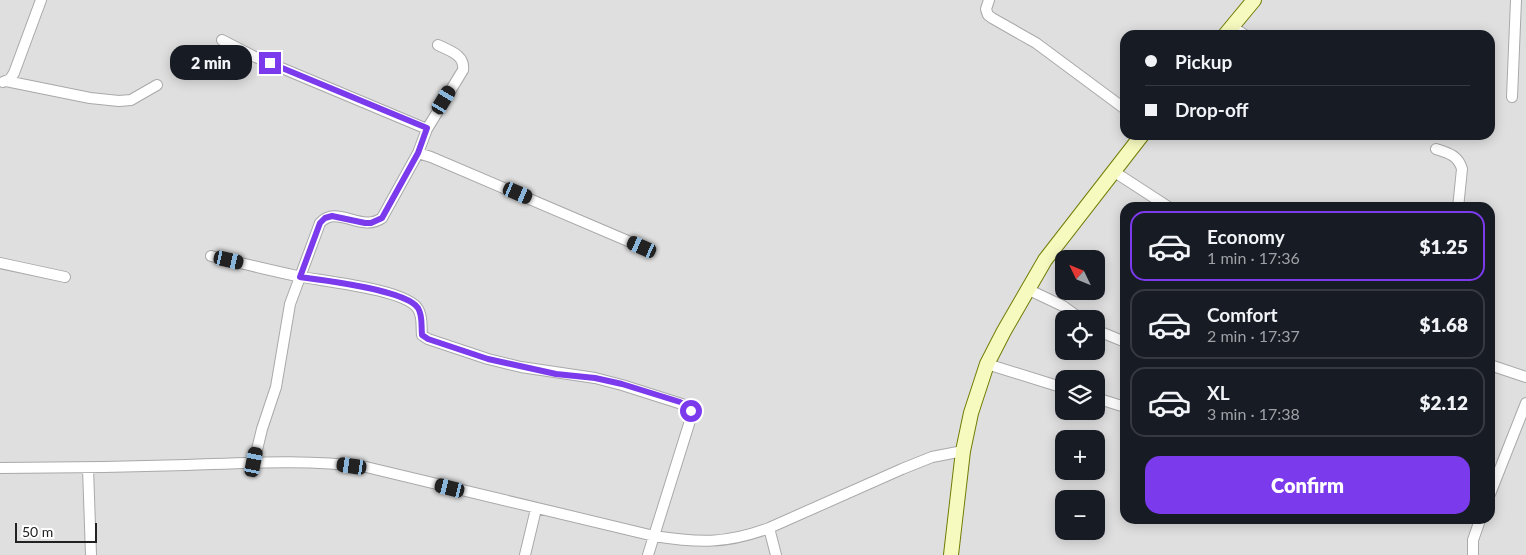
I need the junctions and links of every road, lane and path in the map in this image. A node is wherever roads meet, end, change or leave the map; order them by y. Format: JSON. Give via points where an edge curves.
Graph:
{"nodes":[{"id":1,"x":41,"y":0,"type":"edge"},
{"id":2,"x":989,"y":0,"type":"edge"},
{"id":3,"x":1254,"y":0,"type":"edge"},
{"id":4,"x":1516,"y":0,"type":"edge"},
{"id":5,"x":1230,"y":30,"type":"edge"},
{"id":6,"x":222,"y":40,"type":"dead end"},
{"id":7,"x":438,"y":45,"type":"dead end"},
{"id":8,"x":3,"y":82,"type":"edge"},
{"id":9,"x":157,"y":85,"type":"dead end"},
{"id":10,"x":1512,"y":97,"type":"dead end"},
{"id":11,"x":1120,"y":105,"type":"edge"},
{"id":12,"x":427,"y":128,"type":"junction"},
{"id":13,"x":1138,"y":140,"type":"edge"},
{"id":14,"x":1436,"y":149,"type":"dead end"},
{"id":15,"x":418,"y":153,"type":"junction"},
{"id":16,"x":1113,"y":171,"type":"junction"},
{"id":17,"x":1161,"y":202,"type":"edge"},
{"id":18,"x":1459,"y":202,"type":"edge"},
{"id":19,"x":642,"y":247,"type":"dead end"},
{"id":20,"x":211,"y":256,"type":"dead end"},
{"id":21,"x":0,"y":263,"type":"edge"},
{"id":22,"x":65,"y":276,"type":"dead end"},
{"id":23,"x":300,"y":277,"type":"junction"},
{"id":24,"x":1027,"y":288,"type":"junction"},
{"id":25,"x":1069,"y":310,"type":"edge"},
{"id":26,"x":1105,"y":334,"type":"edge"},
{"id":27,"x":1120,"y":340,"type":"edge"},
{"id":28,"x":987,"y":364,"type":"junction"},
{"id":29,"x":1495,"y":367,"type":"edge"},
{"id":30,"x":1526,"y":377,"type":"edge"},
{"id":31,"x":1055,"y":385,"type":"edge"},
{"id":32,"x":1105,"y":401,"type":"edge"},
{"id":33,"x":1526,"y":403,"type":"edge"},
{"id":34,"x":1120,"y":405,"type":"edge"},
{"id":35,"x":964,"y":451,"type":"junction"},
{"id":36,"x":254,"y":462,"type":"junction"},
{"id":37,"x":0,"y":468,"type":"edge"},
{"id":38,"x":88,"y":468,"type":"junction"},
{"id":39,"x":1495,"y":481,"type":"edge"},
{"id":40,"x":536,"y":509,"type":"junction"},
{"id":41,"x":1479,"y":524,"type":"edge"},
{"id":42,"x":769,"y":528,"type":"junction"},
{"id":43,"x":654,"y":536,"type":"junction"},
{"id":44,"x":91,"y":555,"type":"edge"},
{"id":45,"x":525,"y":555,"type":"edge"},
{"id":46,"x":648,"y":555,"type":"edge"},
{"id":47,"x":776,"y":555,"type":"edge"},
{"id":48,"x":951,"y":555,"type":"edge"},
{"id":49,"x":1473,"y":555,"type":"edge"}],
"edges":[{"from":1,"to":8,"type":"street","via":[[14,73]]},
{"from":2,"to":11,"type":"street","via":[[988,15],[1036,43]]},
{"from":3,"to":5,"type":"main road"},
{"from":4,"to":10,"type":"street"},
{"from":6,"to":12,"type":"street"},
{"from":7,"to":12,"type":"street","via":[[458,56],[464,64]]},
{"from":8,"to":9,"type":"street","via":[[119,101],[131,100]]},
{"from":12,"to":15,"type":"street"},
{"from":13,"to":16,"type":"main road"},
{"from":14,"to":18,"type":"street","via":[[1450,153],[1460,163]]},
{"from":15,"to":19,"type":"street"},
{"from":15,"to":23,"type":"street","via":[[377,222],[365,223],[332,216],[320,223]]},
{"from":16,"to":17,"type":"street"},
{"from":16,"to":24,"type":"main road"},
{"from":20,"to":23,"type":"street"},
{"from":21,"to":22,"type":"street"},
{"from":23,"to":36,"type":"street","via":[[290,304],[276,387]]},
{"from":23,"to":43,"type":"street","via":[[361,286],[407,300],[418,309],[424,338],[521,367],[622,384],[685,405],[691,411],[689,424]]},
{"from":24,"to":25,"type":"street"},
{"from":24,"to":28,"type":"main road"},
{"from":26,"to":27,"type":"street"},
{"from":28,"to":31,"type":"street"},
{"from":28,"to":35,"type":"main road","via":[[971,413]]},
{"from":29,"to":30,"type":"street"},
{"from":32,"to":34,"type":"street"},
{"from":33,"to":39,"type":"street"},
{"from":35,"to":42,"type":"street","via":[[932,457]]},
{"from":35,"to":48,"type":"main road"},
{"from":36,"to":38,"type":"street"},
{"from":36,"to":40,"type":"street","via":[[322,463],[366,468]]},
{"from":37,"to":38,"type":"street"},
{"from":38,"to":44,"type":"street"},
{"from":40,"to":43,"type":"street"},
{"from":40,"to":45,"type":"street"},
{"from":41,"to":49,"type":"street","via":[[1473,540]]},
{"from":42,"to":43,"type":"street","via":[[749,536],[711,542]]},
{"from":42,"to":47,"type":"street"},
{"from":43,"to":46,"type":"street"}]}
